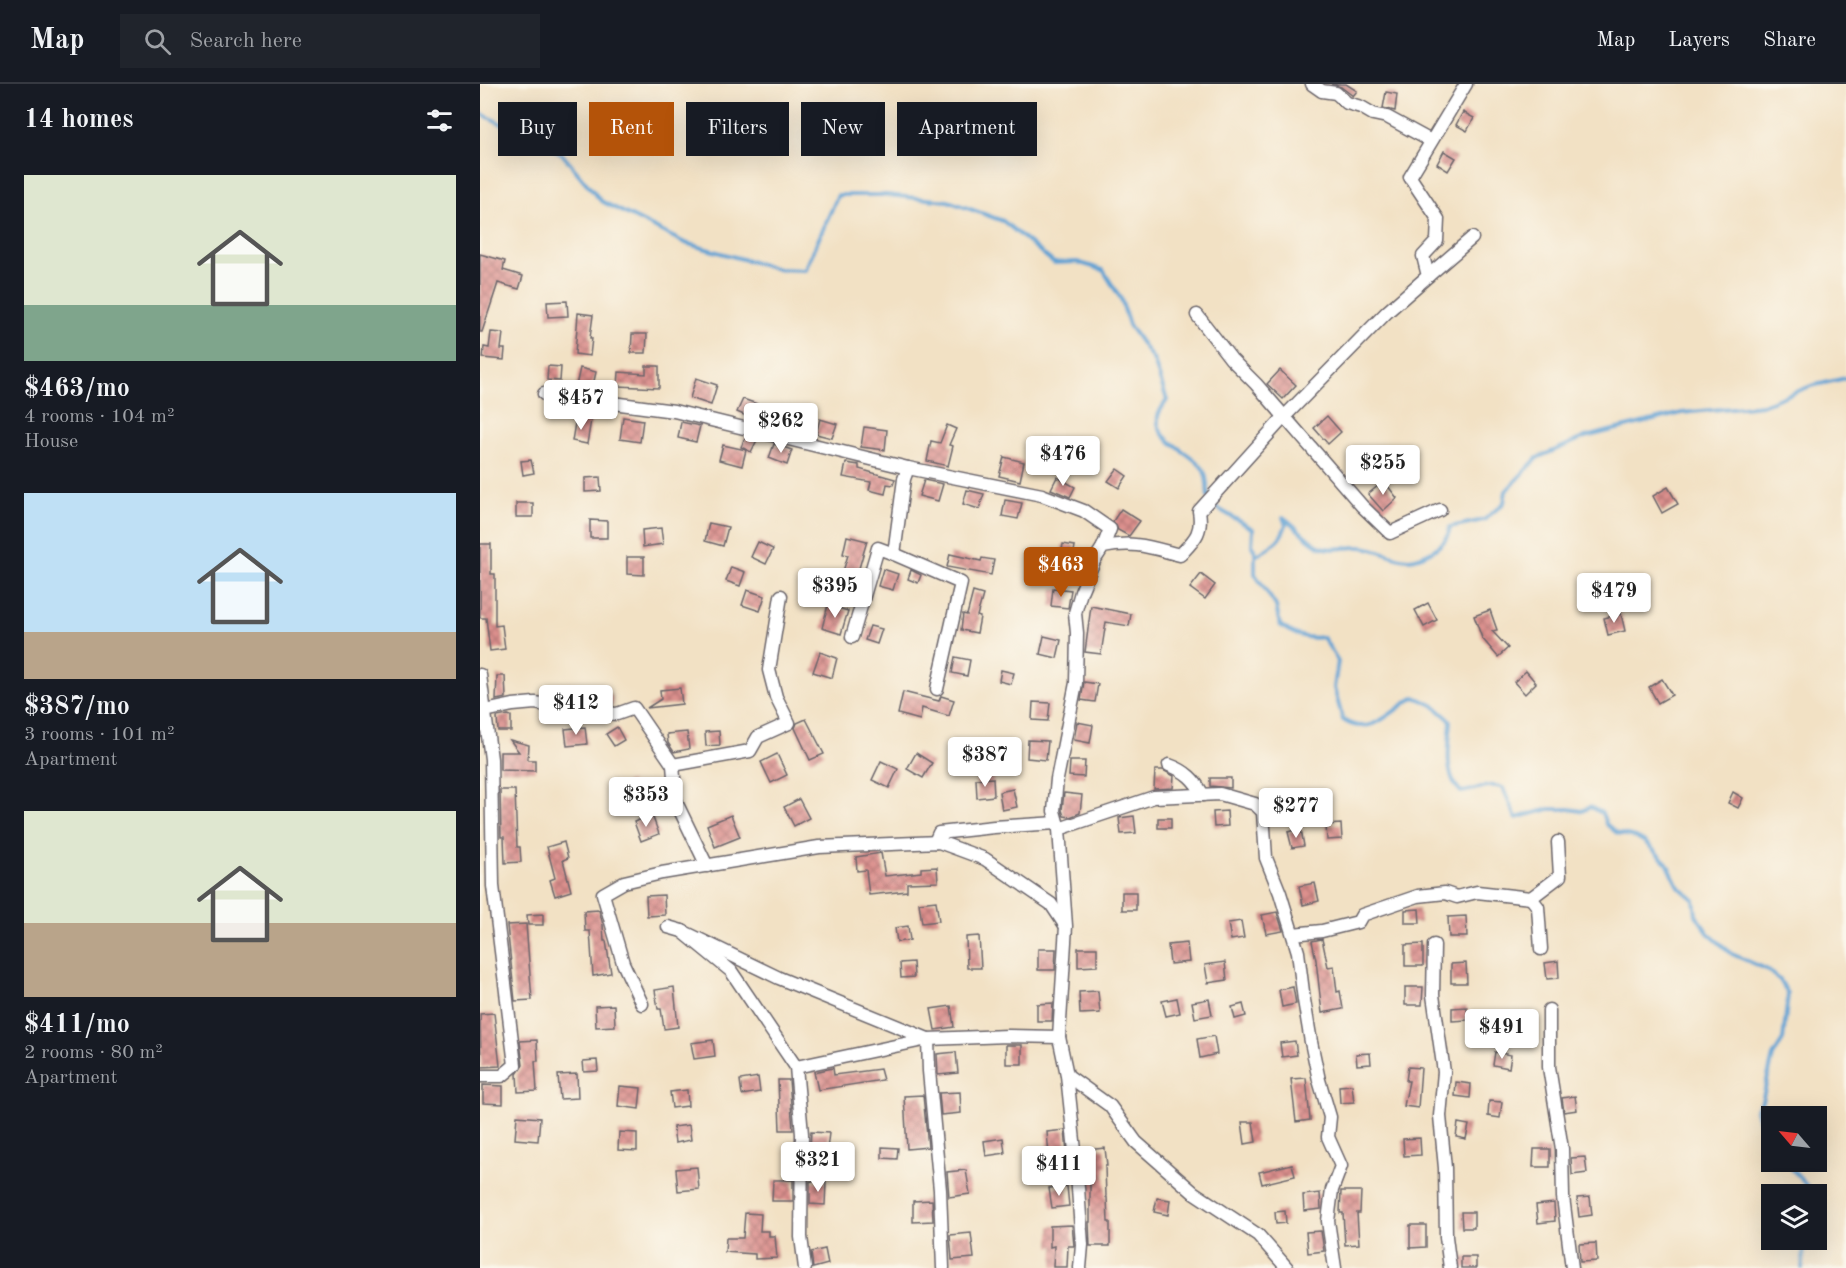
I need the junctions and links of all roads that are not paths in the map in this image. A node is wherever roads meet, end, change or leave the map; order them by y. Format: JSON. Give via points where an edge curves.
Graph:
{"nodes":[{"id":1,"x":1312,"y":84,"type":"edge"},
{"id":2,"x":1466,"y":84,"type":"edge"},
{"id":3,"x":1431,"y":141,"type":"junction"},
{"id":4,"x":1472,"y":238,"type":"dead end"},
{"id":5,"x":1428,"y":276,"type":"junction"},
{"id":6,"x":1197,"y":315,"type":"dead end"},
{"id":7,"x":543,"y":394,"type":"dead end"},
{"id":8,"x":1284,"y":417,"type":"junction"},
{"id":9,"x":908,"y":468,"type":"junction"},
{"id":10,"x":1440,"y":510,"type":"dead end"},
{"id":11,"x":1103,"y":547,"type":"junction"},
{"id":12,"x":894,"y":554,"type":"junction"},
{"id":13,"x":781,"y":597,"type":"dead end"},
{"id":14,"x":852,"y":636,"type":"dead end"},
{"id":15,"x":480,"y":675,"type":"edge"},
{"id":16,"x":937,"y":688,"type":"dead end"},
{"id":17,"x":485,"y":711,"type":"junction"},
{"id":18,"x":673,"y":765,"type":"junction"},
{"id":19,"x":1169,"y":765,"type":"dead end"},
{"id":20,"x":1203,"y":795,"type":"junction"},
{"id":21,"x":1058,"y":826,"type":"junction"},
{"id":22,"x":935,"y":842,"type":"junction"},
{"id":23,"x":1558,"y":842,"type":"dead end"},
{"id":24,"x":707,"y":866,"type":"junction"},
{"id":25,"x":1531,"y":898,"type":"junction"},
{"id":26,"x":1066,"y":926,"type":"junction"},
{"id":27,"x":668,"y":927,"type":"dead end"},
{"id":28,"x":682,"y":931,"type":"junction"},
{"id":29,"x":1293,"y":934,"type":"junction"},
{"id":30,"x":1434,"y":945,"type":"dead end"},
{"id":31,"x":1541,"y":949,"type":"dead end"},
{"id":32,"x":642,"y":1004,"type":"dead end"},
{"id":33,"x":1549,"y":1011,"type":"dead end"},
{"id":34,"x":1059,"y":1037,"type":"junction"},
{"id":35,"x":928,"y":1039,"type":"junction"},
{"id":36,"x":796,"y":1067,"type":"junction"},
{"id":37,"x":1067,"y":1075,"type":"junction"},
{"id":38,"x":480,"y":1076,"type":"edge"},
{"id":39,"x":805,"y":1268,"type":"edge"},
{"id":40,"x":943,"y":1268,"type":"edge"},
{"id":41,"x":1080,"y":1268,"type":"edge"},
{"id":42,"x":1287,"y":1268,"type":"edge"},
{"id":43,"x":1335,"y":1268,"type":"edge"},
{"id":44,"x":1450,"y":1268,"type":"edge"},
{"id":45,"x":1572,"y":1268,"type":"edge"}],
"edges":[{"from":1,"to":3,"type":"street"},
{"from":2,"to":3,"type":"street"},
{"from":3,"to":5,"type":"street","via":[[1410,177],[1438,219],[1437,240],[1423,256]]},
{"from":4,"to":5,"type":"street"},
{"from":5,"to":8,"type":"street"},
{"from":6,"to":8,"type":"street"},
{"from":7,"to":9,"type":"street","via":[[674,411]]},
{"from":8,"to":10,"type":"street","via":[[1390,533]]},
{"from":8,"to":11,"type":"street","via":[[1199,511],[1197,537],[1180,555],[1144,545]]},
{"from":9,"to":11,"type":"street","via":[[1042,495],[1084,511],[1110,529]]},
{"from":9,"to":12,"type":"street"},
{"from":11,"to":21,"type":"street","via":[[1075,613],[1076,683],[1057,779],[1054,812]]},
{"from":12,"to":14,"type":"street","via":[[878,548]]},
{"from":12,"to":16,"type":"street","via":[[961,583]]},
{"from":13,"to":18,"type":"street","via":[[769,670],[789,723],[758,737],[750,751]]},
{"from":15,"to":17,"type":"street"},
{"from":17,"to":18,"type":"street","via":[[535,704],[617,714],[634,708]]},
{"from":17,"to":38,"type":"street","via":[[491,759],[493,886],[515,1065],[502,1076]]},
{"from":18,"to":24,"type":"street","via":[[676,802]]},
{"from":19,"to":20,"type":"street","via":[[1196,781]]},
{"from":20,"to":21,"type":"street","via":[[1155,797]]},
{"from":20,"to":29,"type":"street","via":[[1255,804],[1263,812],[1266,858]]},
{"from":21,"to":22,"type":"street","via":[[939,833]]},
{"from":21,"to":26,"type":"street"},
{"from":22,"to":24,"type":"street","via":[[819,847]]},
{"from":22,"to":26,"type":"street","via":[[985,859],[1051,904]]},
{"from":23,"to":25,"type":"street","via":[[1560,876]]},
{"from":24,"to":32,"type":"street","via":[[624,882],[603,894],[623,963]]},
{"from":25,"to":29,"type":"street","via":[[1477,892],[1457,897],[1445,893],[1418,896],[1362,915],[1358,922]]},
{"from":25,"to":31,"type":"street","via":[[1538,908]]},
{"from":26,"to":34,"type":"street"},
{"from":27,"to":28,"type":"street"},
{"from":28,"to":35,"type":"street","via":[[779,978]]},
{"from":28,"to":36,"type":"street","via":[[731,971]]},
{"from":29,"to":43,"type":"street","via":[[1317,1071],[1330,1116],[1328,1137],[1341,1166],[1332,1190],[1328,1221]]},
{"from":30,"to":44,"type":"street","via":[[1433,995],[1444,1072],[1440,1116]]},
{"from":33,"to":45,"type":"street","via":[[1549,1067],[1562,1149],[1563,1197]]},
{"from":34,"to":35,"type":"street"},
{"from":34,"to":37,"type":"street"},
{"from":35,"to":36,"type":"street"},
{"from":35,"to":40,"type":"street"},
{"from":36,"to":39,"type":"street"},
{"from":37,"to":41,"type":"street","via":[[1078,1181]]},
{"from":37,"to":42,"type":"street","via":[[1110,1106],[1136,1142],[1193,1192],[1258,1235]]}]}
